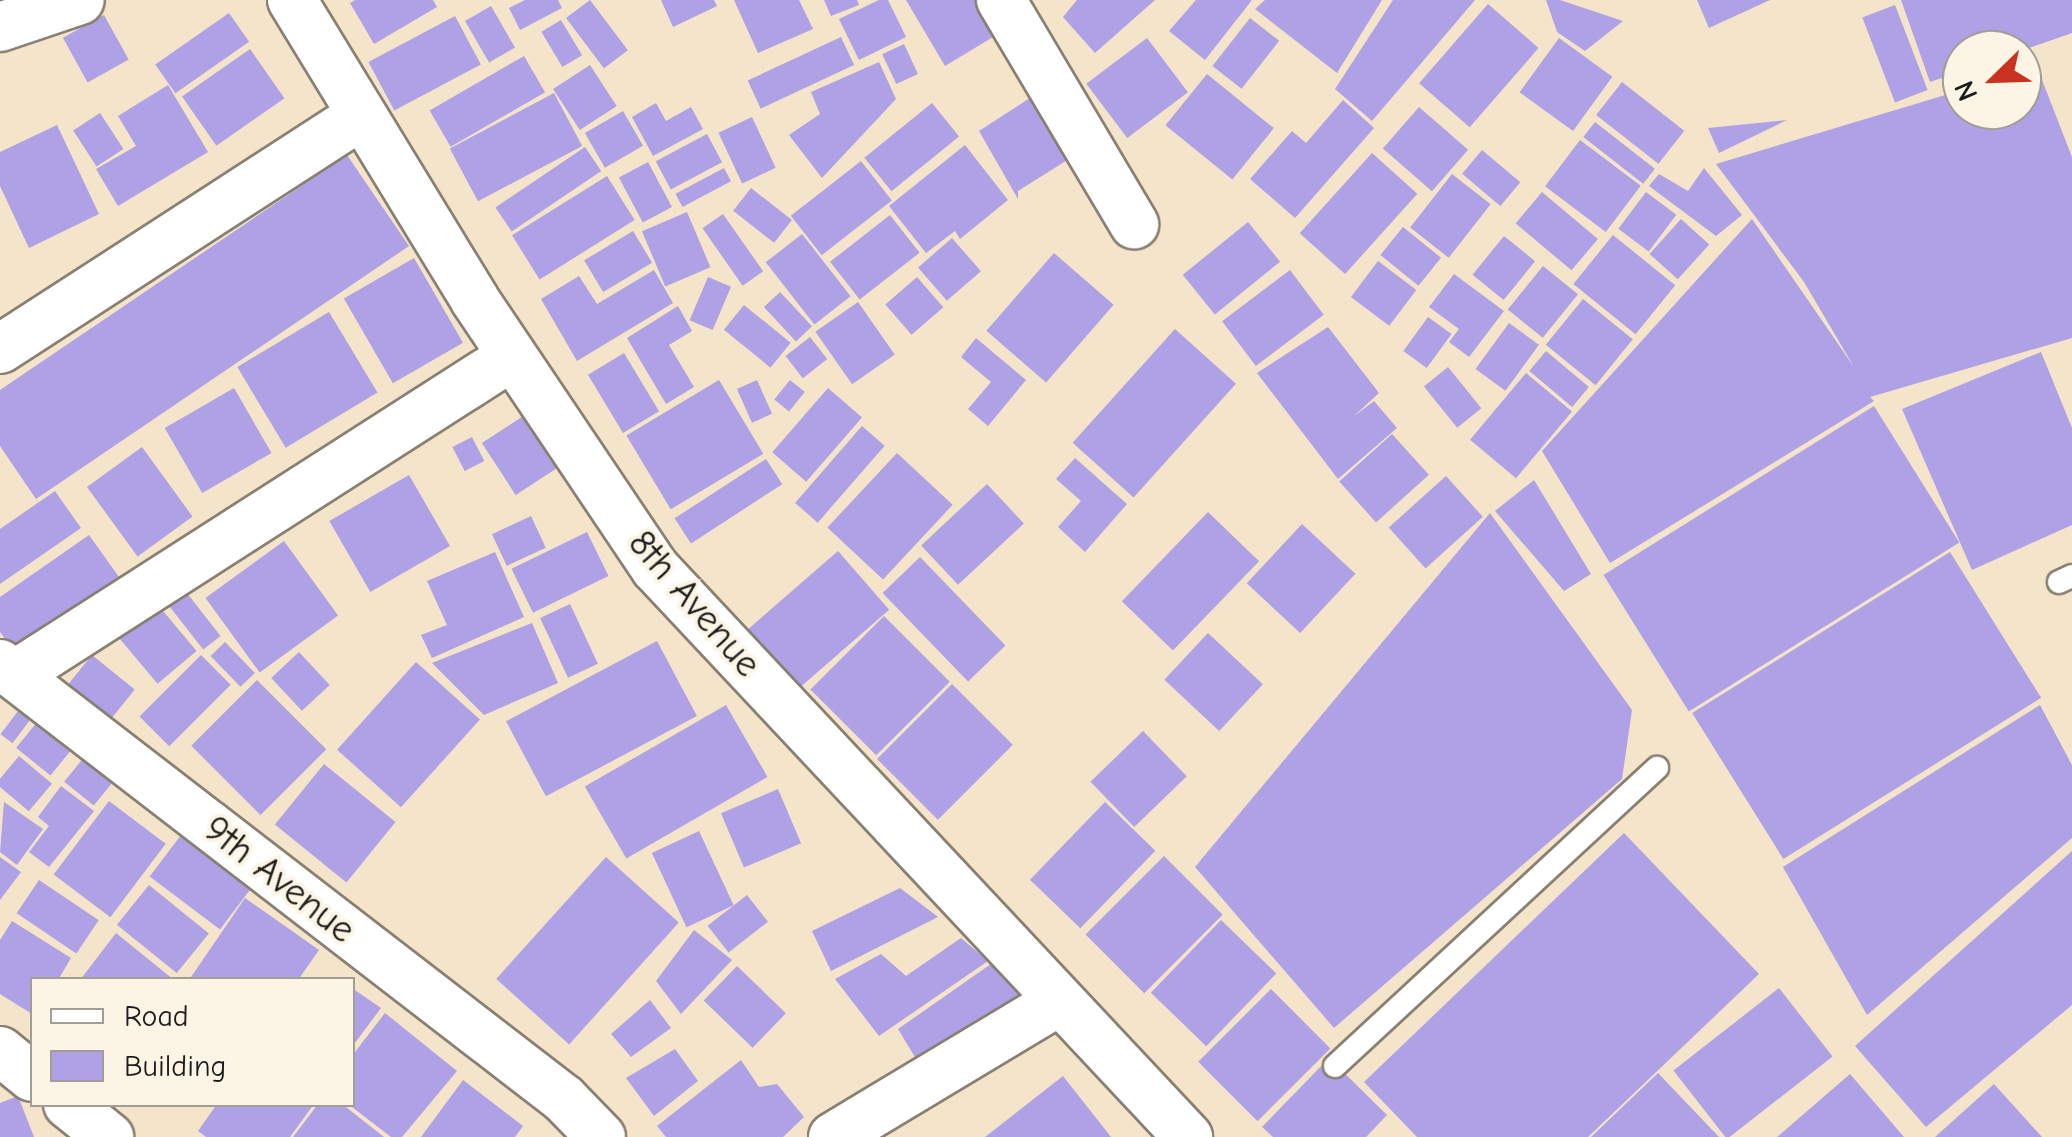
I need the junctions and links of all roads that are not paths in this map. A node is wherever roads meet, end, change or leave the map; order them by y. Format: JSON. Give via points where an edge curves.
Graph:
{"nodes":[{"id":1,"x":80,"y":0,"type":"edge"},
{"id":2,"x":292,"y":0,"type":"edge"},
{"id":3,"x":1001,"y":0,"type":"edge"},
{"id":4,"x":0,"y":28,"type":"edge"},
{"id":5,"x":360,"y":116,"type":"junction"},
{"id":6,"x":1134,"y":224,"type":"dead end"},
{"id":7,"x":0,"y":349,"type":"edge"},
{"id":8,"x":512,"y":357,"type":"junction"},
{"id":9,"x":8,"y":669,"type":"edge"},
{"id":10,"x":1657,"y":768,"type":"dead end"},
{"id":11,"x":1056,"y":1003,"type":"junction"},
{"id":12,"x":0,"y":1051,"type":"edge"},
{"id":13,"x":1335,"y":1066,"type":"dead end"},
{"id":14,"x":30,"y":1075,"type":"edge"},
{"id":15,"x":72,"y":1107,"type":"edge"},
{"id":16,"x":109,"y":1137,"type":"edge"},
{"id":17,"x":601,"y":1137,"type":"edge"},
{"id":18,"x":833,"y":1137,"type":"edge"},
{"id":19,"x":1188,"y":1137,"type":"edge"}],
"edges":[{"from":1,"to":4,"type":"street"},
{"from":2,"to":5,"type":"street","name":"8th Avenue"},
{"from":3,"to":6,"type":"street"},
{"from":5,"to":7,"type":"street"},
{"from":5,"to":8,"type":"street","name":"8th Avenue"},
{"from":8,"to":9,"type":"street"},
{"from":8,"to":11,"type":"street","name":"8th Avenue","via":[[655,568]]},
{"from":9,"to":17,"type":"street","name":"9th Avenue","via":[[564,1099]]},
{"from":10,"to":13,"type":"lane"},
{"from":11,"to":18,"type":"street"},
{"from":11,"to":19,"type":"street","name":"8th Avenue"},
{"from":12,"to":14,"type":"street"},
{"from":15,"to":16,"type":"street"}]}
